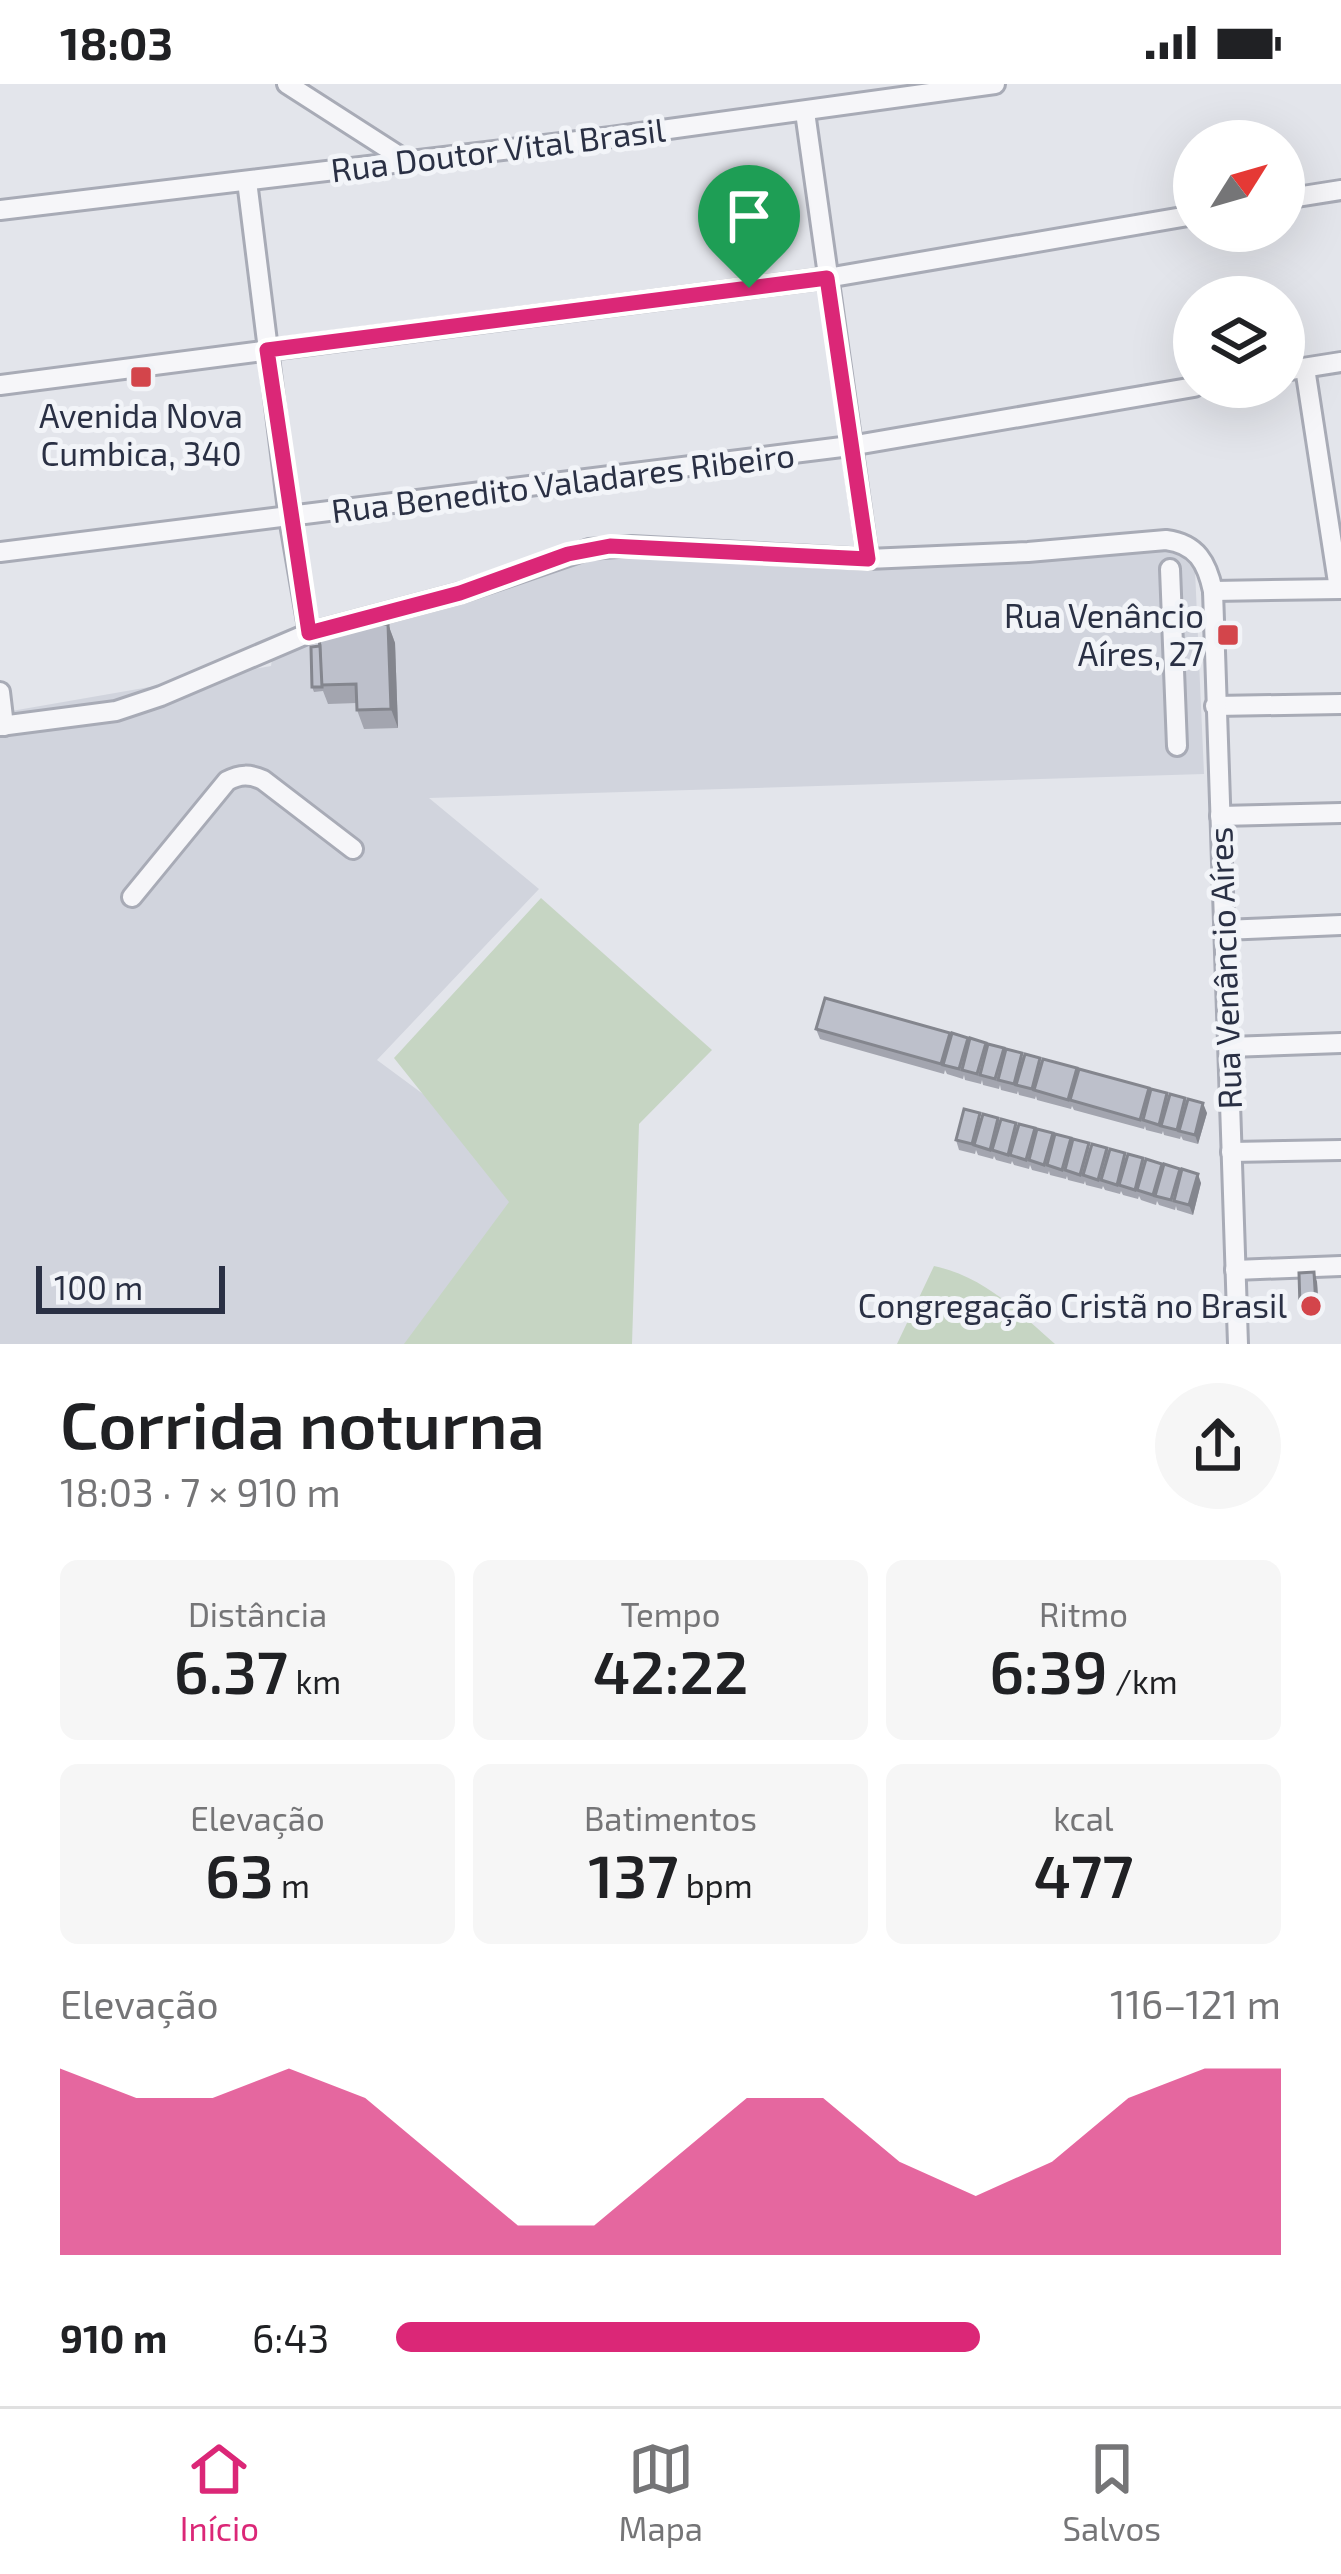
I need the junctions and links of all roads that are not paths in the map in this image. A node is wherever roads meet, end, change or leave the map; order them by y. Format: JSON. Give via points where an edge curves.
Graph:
{"nodes":[{"id":1,"x":286,"y":84,"type":"edge"},
{"id":2,"x":995,"y":84,"type":"edge"},
{"id":3,"x":805,"y":112,"type":"junction"},
{"id":4,"x":407,"y":161,"type":"junction"},
{"id":5,"x":248,"y":181,"type":"junction"},
{"id":6,"x":1341,"y":190,"type":"edge"},
{"id":7,"x":1305,"y":196,"type":"edge"},
{"id":8,"x":0,"y":210,"type":"edge"},
{"id":9,"x":1173,"y":219,"type":"edge"},
{"id":10,"x":827,"y":278,"type":"junction"},
{"id":11,"x":267,"y":350,"type":"junction"},
{"id":12,"x":1341,"y":362,"type":"edge"},
{"id":13,"x":1305,"y":368,"type":"joint"},
{"id":14,"x":0,"y":385,"type":"edge"},
{"id":15,"x":1173,"y":391,"type":"edge"},
{"id":16,"x":850,"y":446,"type":"junction"},
{"id":17,"x":289,"y":518,"type":"junction"},
{"id":18,"x":0,"y":552,"type":"edge"},
{"id":19,"x":868,"y":559,"type":"junction"},
{"id":20,"x":1170,"y":569,"type":"dead end"},
{"id":21,"x":1340,"y":589,"type":"edge"},
{"id":22,"x":1213,"y":591,"type":"junction"},
{"id":23,"x":309,"y":633,"type":"junction"},
{"id":24,"x":1214,"y":637,"type":"junction"},
{"id":25,"x":1173,"y":638,"type":"junction"},
{"id":26,"x":0,"y":692,"type":"edge"},
{"id":27,"x":1341,"y":704,"type":"edge"},
{"id":28,"x":1215,"y":706,"type":"junction"},
{"id":29,"x":2,"y":726,"type":"edge"},
{"id":30,"x":1177,"y":746,"type":"dead end"},
{"id":31,"x":1341,"y":814,"type":"edge"},
{"id":32,"x":1220,"y":816,"type":"junction"},
{"id":33,"x":353,"y":849,"type":"dead end"},
{"id":34,"x":132,"y":897,"type":"dead end"},
{"id":35,"x":1341,"y":926,"type":"edge"},
{"id":36,"x":1222,"y":930,"type":"junction"},
{"id":37,"x":1341,"y":1042,"type":"edge"},
{"id":38,"x":1229,"y":1047,"type":"junction"},
{"id":39,"x":1341,"y":1150,"type":"edge"},
{"id":40,"x":1232,"y":1152,"type":"junction"},
{"id":41,"x":1341,"y":1266,"type":"edge"},
{"id":42,"x":1235,"y":1270,"type":"junction"},
{"id":43,"x":1238,"y":1344,"type":"edge"}],
"edges":[{"from":1,"to":4,"type":"street"},
{"from":2,"to":3,"type":"street","name":"Rua Doutor Vital Brasil"},
{"from":3,"to":4,"type":"street","name":"Rua Doutor Vital Brasil"},
{"from":3,"to":10,"type":"street"},
{"from":4,"to":5,"type":"street","name":"Rua Doutor Vital Brasil"},
{"from":5,"to":8,"type":"street","name":"Rua Doutor Vital Brasil"},
{"from":5,"to":11,"type":"street"},
{"from":6,"to":7,"type":"street"},
{"from":9,"to":10,"type":"street"},
{"from":10,"to":11,"type":"street"},
{"from":10,"to":16,"type":"street"},
{"from":11,"to":14,"type":"street"},
{"from":11,"to":17,"type":"street"},
{"from":12,"to":13,"type":"street"},
{"from":13,"to":21,"type":"street"},
{"from":15,"to":16,"type":"street","name":"Rua Benedito Valadares Ribeiro"},
{"from":16,"to":17,"type":"street","name":"Rua Benedito Valadares Ribeiro"},
{"from":16,"to":19,"type":"street"},
{"from":17,"to":18,"type":"street","name":"Rua Benedito Valadares Ribeiro"},
{"from":17,"to":23,"type":"street"},
{"from":19,"to":22,"type":"street","via":[[1166,540],[1196,552]]},
{"from":19,"to":23,"type":"street","via":[[610,546]]},
{"from":20,"to":25,"type":"street"},
{"from":21,"to":22,"type":"street"},
{"from":22,"to":24,"type":"street","name":"Rua Venâncio Aíres"},
{"from":23,"to":29,"type":"street","via":[[116,711]]},
{"from":24,"to":25,"type":"street"},
{"from":24,"to":28,"type":"street","name":"Rua Venâncio Aíres"},
{"from":25,"to":30,"type":"street"},
{"from":26,"to":29,"type":"street"},
{"from":27,"to":28,"type":"street"},
{"from":28,"to":32,"type":"street","name":"Rua Venâncio Aíres"},
{"from":31,"to":32,"type":"street"},
{"from":32,"to":36,"type":"street","name":"Rua Venâncio Aíres"},
{"from":33,"to":34,"type":"street","via":[[263,780],[236,776]]},
{"from":35,"to":36,"type":"street"},
{"from":36,"to":38,"type":"street","name":"Rua Venâncio Aíres"},
{"from":37,"to":38,"type":"street"},
{"from":38,"to":40,"type":"street","name":"Rua Venâncio Aíres"},
{"from":39,"to":40,"type":"street"},
{"from":40,"to":42,"type":"street","name":"Rua Venâncio Aíres"},
{"from":41,"to":42,"type":"street"},
{"from":42,"to":43,"type":"street","name":"Rua Venâncio Aíres"}]}
